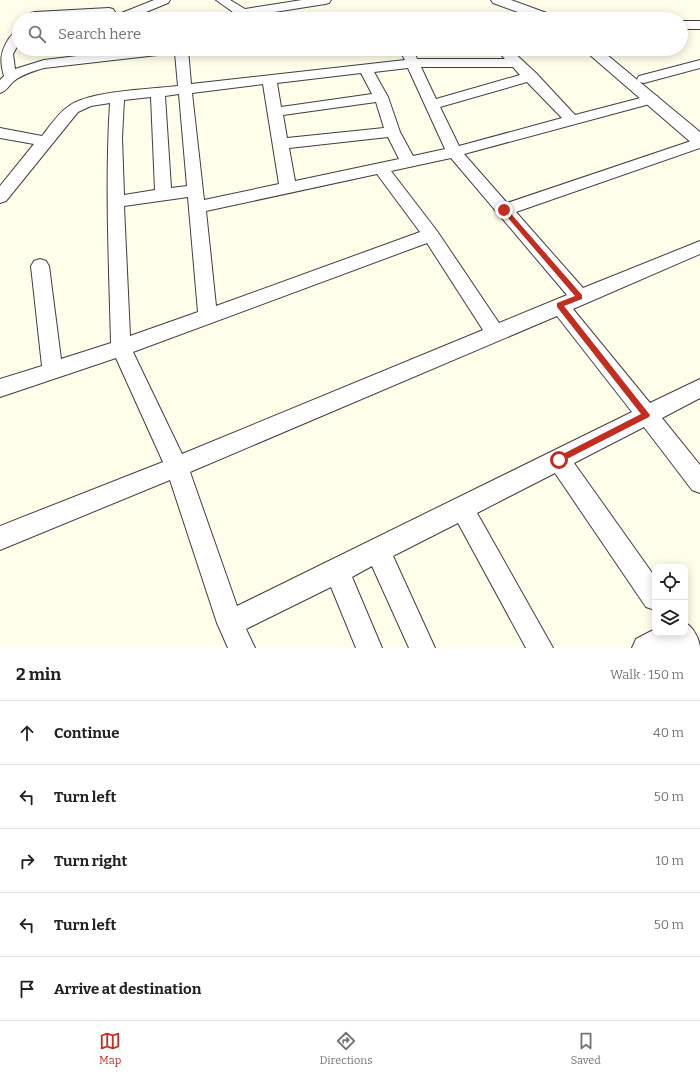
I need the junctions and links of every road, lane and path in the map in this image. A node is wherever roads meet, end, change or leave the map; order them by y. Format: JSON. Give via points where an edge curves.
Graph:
{"nodes":[{"id":1,"x":164,"y":0,"type":"edge"},
{"id":2,"x":222,"y":0,"type":"edge"},
{"id":3,"x":325,"y":0,"type":"edge"},
{"id":4,"x":498,"y":0,"type":"edge"},
{"id":5,"x":111,"y":12,"type":"edge"},
{"id":6,"x":238,"y":12,"type":"edge"},
{"id":7,"x":264,"y":12,"type":"edge"},
{"id":8,"x":527,"y":12,"type":"edge"},
{"id":9,"x":688,"y":25,"type":"edge"},
{"id":10,"x":700,"y":26,"type":"edge"},
{"id":11,"x":12,"y":44,"type":"edge"},
{"id":12,"x":88,"y":56,"type":"edge"},
{"id":13,"x":181,"y":56,"type":"edge"},
{"id":14,"x":410,"y":56,"type":"edge"},
{"id":15,"x":510,"y":56,"type":"edge"},
{"id":16,"x":600,"y":56,"type":"edge"},
{"id":17,"x":618,"y":56,"type":"edge"},
{"id":18,"x":414,"y":63,"type":"junction"},
{"id":19,"x":517,"y":63,"type":"junction"},
{"id":20,"x":700,"y":64,"type":"edge"},
{"id":21,"x":366,"y":69,"type":"junction"},
{"id":22,"x":531,"y":76,"type":"junction"},
{"id":23,"x":11,"y":77,"type":"junction"},
{"id":24,"x":269,"y":79,"type":"junction"},
{"id":25,"x":644,"y":79,"type":"junction"},
{"id":26,"x":185,"y":88,"type":"junction"},
{"id":27,"x":0,"y":89,"type":"edge"},
{"id":28,"x":158,"y":92,"type":"junction"},
{"id":29,"x":117,"y":97,"type":"junction"},
{"id":30,"x":381,"y":97,"type":"junction"},
{"id":31,"x":652,"y":99,"type":"junction"},
{"id":32,"x":432,"y":105,"type":"junction"},
{"id":33,"x":275,"y":112,"type":"junction"},
{"id":34,"x":572,"y":120,"type":"junction"},
{"id":35,"x":700,"y":125,"type":"edge"},
{"id":36,"x":392,"y":132,"type":"junction"},
{"id":37,"x":0,"y":133,"type":"edge"},
{"id":38,"x":45,"y":141,"type":"junction"},
{"id":39,"x":700,"y":142,"type":"edge"},
{"id":40,"x":281,"y":144,"type":"junction"},
{"id":41,"x":454,"y":152,"type":"junction"},
{"id":42,"x":408,"y":162,"type":"junction"},
{"id":43,"x":381,"y":168,"type":"junction"},
{"id":44,"x":288,"y":188,"type":"junction"},
{"id":45,"x":195,"y":190,"type":"junction"},
{"id":46,"x":163,"y":194,"type":"junction"},
{"id":47,"x":0,"y":197,"type":"edge"},
{"id":48,"x":116,"y":202,"type":"junction"},
{"id":49,"x":197,"y":208,"type":"junction"},
{"id":50,"x":504,"y":210,"type":"junction"},
{"id":51,"x":431,"y":235,"type":"junction"},
{"id":52,"x":700,"y":247,"type":"edge"},
{"id":53,"x":40,"y":266,"type":"dead end"},
{"id":54,"x":580,"y":297,"type":"junction"},
{"id":55,"x":559,"y":305,"type":"junction"},
{"id":56,"x":208,"y":316,"type":"junction"},
{"id":57,"x":495,"y":333,"type":"junction"},
{"id":58,"x":121,"y":348,"type":"junction"},
{"id":59,"x":52,"y":370,"type":"junction"},
{"id":60,"x":0,"y":388,"type":"edge"},
{"id":61,"x":700,"y":388,"type":"edge"},
{"id":62,"x":646,"y":415,"type":"junction"},
{"id":63,"x":559,"y":460,"type":"junction"},
{"id":64,"x":177,"y":467,"type":"junction"},
{"id":65,"x":700,"y":482,"type":"edge"},
{"id":66,"x":462,"y":508,"type":"junction"},
{"id":67,"x":0,"y":538,"type":"edge"},
{"id":68,"x":378,"y":551,"type":"junction"},
{"id":69,"x":337,"y":571,"type":"junction"},
{"id":70,"x":652,"y":594,"type":"edge"},
{"id":71,"x":230,"y":623,"type":"junction"},
{"id":72,"x":667,"y":636,"type":"edge"},
{"id":73,"x":681,"y":636,"type":"edge"},
{"id":74,"x":242,"y":648,"type":"edge"},
{"id":75,"x":369,"y":648,"type":"edge"},
{"id":76,"x":422,"y":648,"type":"edge"},
{"id":77,"x":540,"y":648,"type":"edge"},
{"id":78,"x":645,"y":648,"type":"edge"},
{"id":79,"x":689,"y":648,"type":"edge"}],
"edges":[{"from":1,"to":5,"type":"street"},
{"from":2,"to":6,"type":"street"},
{"from":3,"to":7,"type":"street"},
{"from":4,"to":8,"type":"street"},
{"from":9,"to":10,"type":"street"},
{"from":11,"to":23,"type":"street","via":[[6,52]]},
{"from":12,"to":23,"type":"street","via":[[42,65]]},
{"from":13,"to":26,"type":"street"},
{"from":14,"to":18,"type":"street"},
{"from":15,"to":19,"type":"street"},
{"from":16,"to":31,"type":"street"},
{"from":17,"to":25,"type":"street"},
{"from":18,"to":19,"type":"street"},
{"from":18,"to":21,"type":"street"},
{"from":18,"to":32,"type":"street"},
{"from":19,"to":22,"type":"street"},
{"from":20,"to":25,"type":"street"},
{"from":21,"to":24,"type":"street"},
{"from":21,"to":30,"type":"street"},
{"from":22,"to":32,"type":"street"},
{"from":22,"to":34,"type":"street"},
{"from":23,"to":27,"type":"street"},
{"from":24,"to":26,"type":"street"},
{"from":24,"to":33,"type":"street"},
{"from":25,"to":35,"type":"street"},
{"from":26,"to":28,"type":"street"},
{"from":26,"to":45,"type":"street"},
{"from":28,"to":29,"type":"street"},
{"from":28,"to":46,"type":"street"},
{"from":29,"to":38,"type":"street","via":[[87,102],[73,109]]},
{"from":29,"to":48,"type":"street"},
{"from":30,"to":33,"type":"street"},
{"from":30,"to":36,"type":"street"},
{"from":31,"to":34,"type":"street"},
{"from":31,"to":39,"type":"street"},
{"from":32,"to":41,"type":"street"},
{"from":33,"to":40,"type":"street"},
{"from":34,"to":41,"type":"street"},
{"from":36,"to":40,"type":"street"},
{"from":36,"to":42,"type":"street"},
{"from":37,"to":38,"type":"street"},
{"from":38,"to":47,"type":"street"},
{"from":39,"to":50,"type":"street"},
{"from":40,"to":44,"type":"street"},
{"from":41,"to":42,"type":"street"},
{"from":41,"to":50,"type":"street"},
{"from":42,"to":43,"type":"street"},
{"from":43,"to":44,"type":"street"},
{"from":43,"to":51,"type":"street"},
{"from":44,"to":49,"type":"street"},
{"from":45,"to":46,"type":"street"},
{"from":45,"to":49,"type":"street"},
{"from":46,"to":48,"type":"street"},
{"from":48,"to":58,"type":"street"},
{"from":49,"to":56,"type":"street"},
{"from":50,"to":54,"type":"street"},
{"from":51,"to":56,"type":"street"},
{"from":51,"to":57,"type":"street"},
{"from":52,"to":54,"type":"street"},
{"from":53,"to":59,"type":"street"},
{"from":54,"to":55,"type":"street"},
{"from":55,"to":57,"type":"street"},
{"from":55,"to":62,"type":"street"},
{"from":56,"to":58,"type":"street"},
{"from":57,"to":64,"type":"street"},
{"from":58,"to":59,"type":"street"},
{"from":58,"to":64,"type":"street"},
{"from":59,"to":60,"type":"street"},
{"from":61,"to":62,"type":"street"},
{"from":62,"to":63,"type":"street"},
{"from":62,"to":65,"type":"street"},
{"from":63,"to":66,"type":"street"},
{"from":63,"to":70,"type":"street"},
{"from":64,"to":67,"type":"street"},
{"from":64,"to":71,"type":"street"},
{"from":66,"to":68,"type":"street"},
{"from":66,"to":77,"type":"street"},
{"from":68,"to":69,"type":"street"},
{"from":68,"to":76,"type":"street"},
{"from":69,"to":71,"type":"street"},
{"from":69,"to":75,"type":"street"},
{"from":71,"to":74,"type":"street"},
{"from":72,"to":78,"type":"street"},
{"from":73,"to":79,"type":"street"}]}
